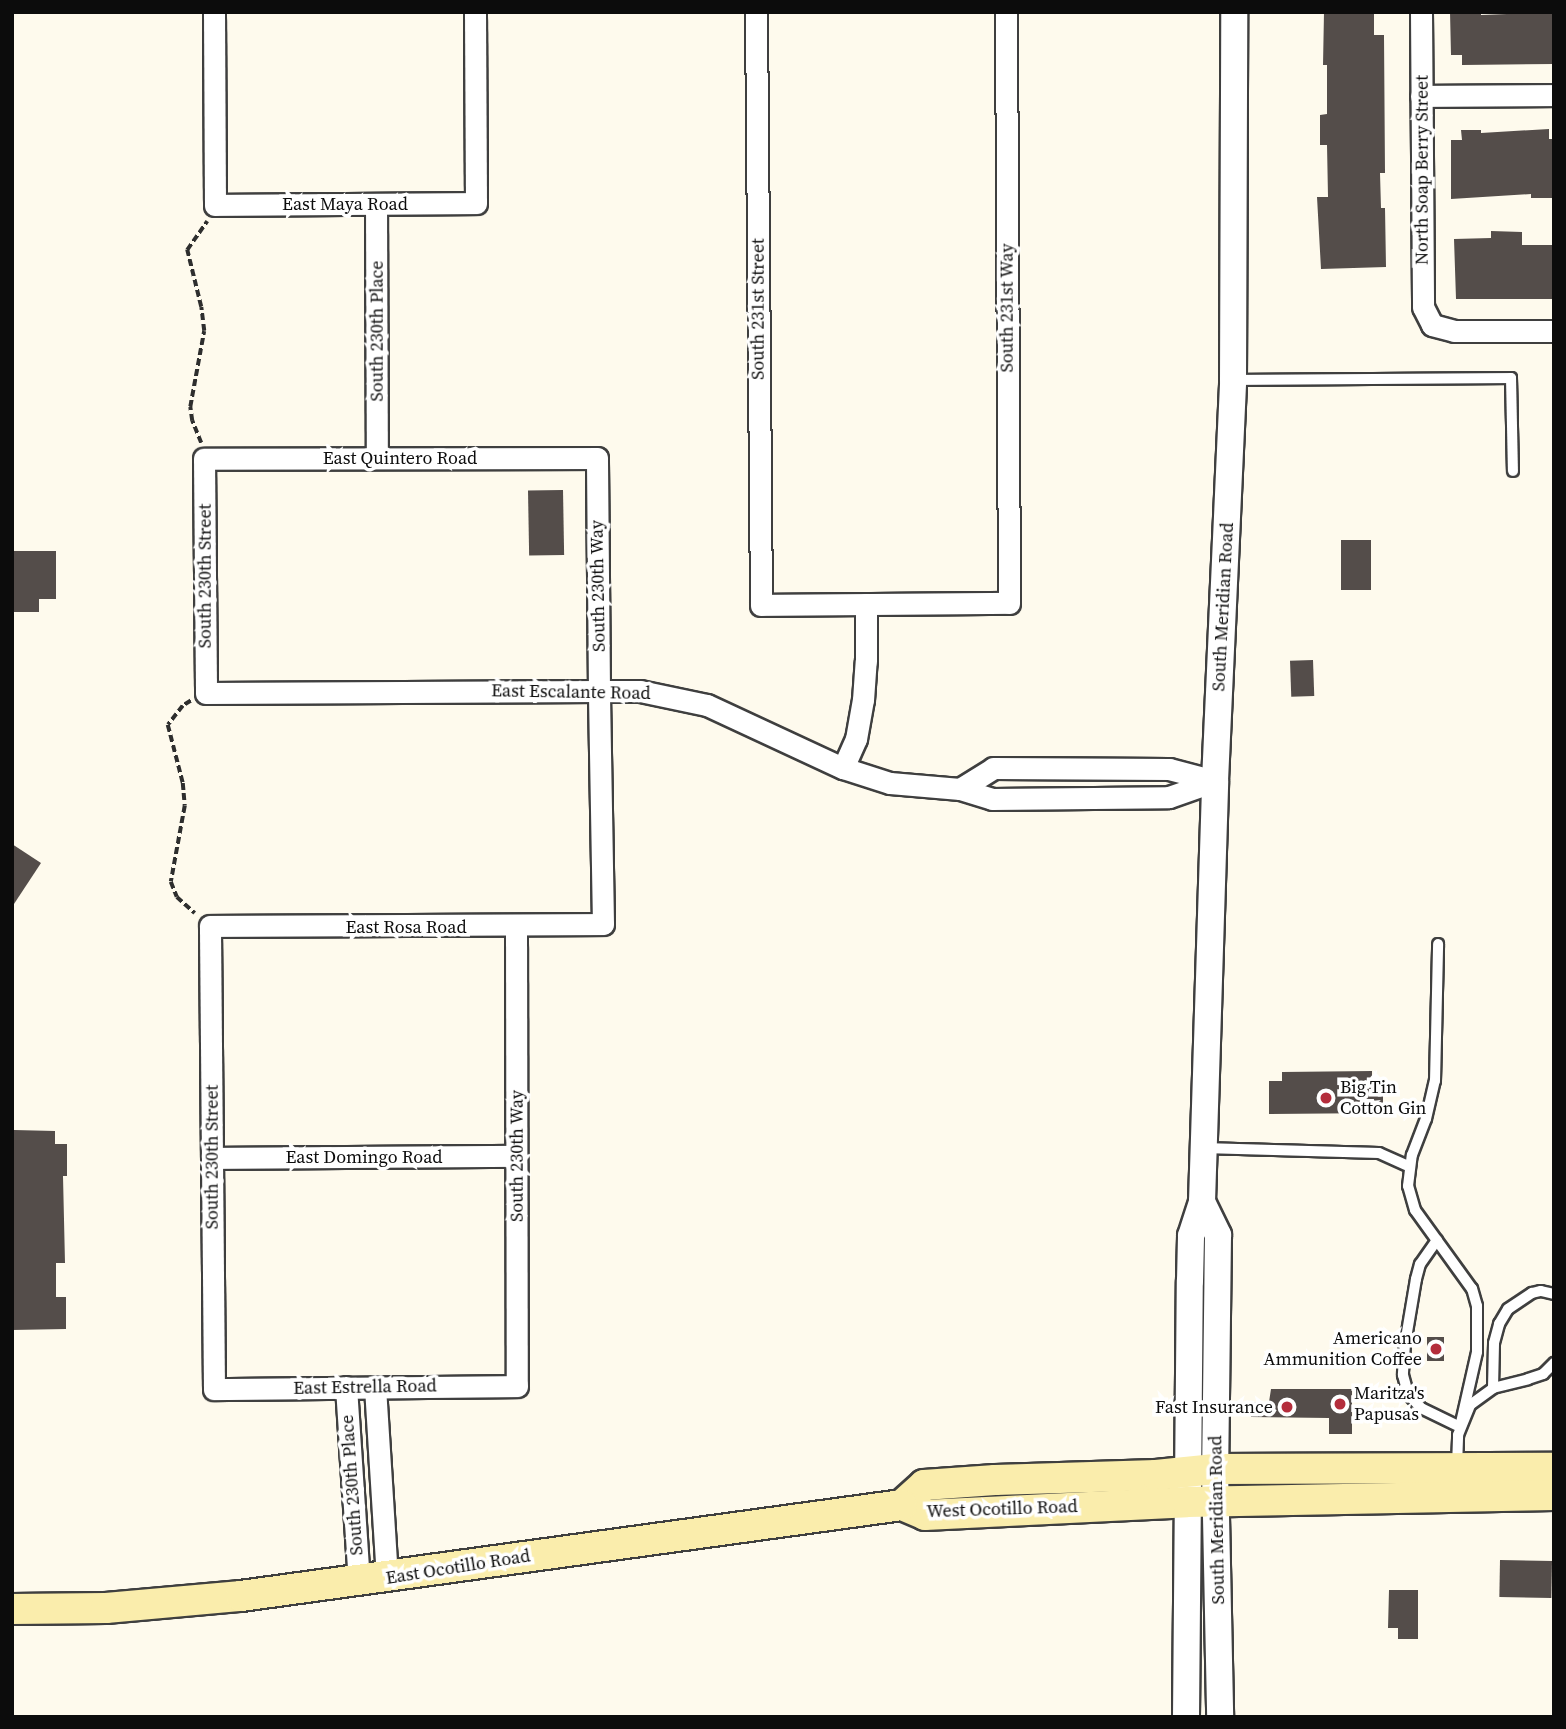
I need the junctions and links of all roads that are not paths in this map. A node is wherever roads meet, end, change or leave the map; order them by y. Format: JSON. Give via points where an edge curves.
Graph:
{"nodes":[{"id":1,"x":214,"y":12,"type":"edge"},
{"id":2,"x":475,"y":12,"type":"edge"},
{"id":3,"x":756,"y":12,"type":"edge"},
{"id":4,"x":1006,"y":12,"type":"edge"},
{"id":5,"x":1234,"y":12,"type":"edge"},
{"id":6,"x":1420,"y":12,"type":"edge"},
{"id":7,"x":1554,"y":95,"type":"edge"},
{"id":8,"x":1421,"y":96,"type":"junction"},
{"id":9,"x":376,"y":205,"type":"junction"},
{"id":10,"x":1554,"y":331,"type":"edge"},
{"id":11,"x":1233,"y":380,"type":"junction"},
{"id":12,"x":377,"y":458,"type":"junction"},
{"id":13,"x":597,"y":458,"type":"joint"},
{"id":14,"x":204,"y":459,"type":"joint"},
{"id":15,"x":1513,"y":471,"type":"dead end"},
{"id":16,"x":866,"y":604,"type":"junction"},
{"id":17,"x":599,"y":691,"type":"junction"},
{"id":18,"x":206,"y":693,"type":"joint"},
{"id":19,"x":843,"y":768,"type":"junction"},
{"id":20,"x":1215,"y":781,"type":"junction"},
{"id":21,"x":960,"y":789,"type":"junction"},
{"id":22,"x":603,"y":924,"type":"joint"},
{"id":23,"x":210,"y":926,"type":"joint"},
{"id":24,"x":516,"y":927,"type":"junction"},
{"id":25,"x":1438,"y":944,"type":"dead end"},
{"id":26,"x":1203,"y":1148,"type":"junction"},
{"id":27,"x":516,"y":1156,"type":"junction"},
{"id":28,"x":212,"y":1158,"type":"junction"},
{"id":29,"x":1410,"y":1167,"type":"junction"},
{"id":30,"x":1437,"y":1240,"type":"junction"},
{"id":31,"x":1554,"y":1294,"type":"edge"},
{"id":32,"x":1554,"y":1363,"type":"edge"},
{"id":33,"x":517,"y":1386,"type":"joint"},
{"id":34,"x":346,"y":1387,"type":"junction"},
{"id":35,"x":375,"y":1387,"type":"junction"},
{"id":36,"x":1493,"y":1388,"type":"junction"},
{"id":37,"x":214,"y":1389,"type":"joint"},
{"id":38,"x":1460,"y":1427,"type":"junction"},
{"id":39,"x":1554,"y":1468,"type":"edge"},
{"id":40,"x":1203,"y":1469,"type":"junction"},
{"id":41,"x":1457,"y":1470,"type":"junction"},
{"id":42,"x":1554,"y":1495,"type":"edge"},
{"id":43,"x":1186,"y":1502,"type":"junction"},
{"id":44,"x":1216,"y":1502,"type":"junction"},
{"id":45,"x":902,"y":1505,"type":"junction"},
{"id":46,"x":373,"y":1580,"type":"junction"},
{"id":47,"x":12,"y":1609,"type":"edge"},
{"id":48,"x":1185,"y":1717,"type":"edge"},
{"id":49,"x":1220,"y":1717,"type":"edge"}],
"edges":[{"from":1,"to":9,"type":"street","name":"East Maya Road","via":[[215,205]]},
{"from":2,"to":9,"type":"street","name":"East Maya Road","via":[[476,203]]},
{"from":3,"to":16,"type":"street","name":"South 231st Street","via":[[761,605]]},
{"from":4,"to":16,"type":"street","name":"South 231st Way","via":[[1009,603]]},
{"from":5,"to":11,"type":"street","name":"South Meridian Road"},
{"from":6,"to":8,"type":"street","name":"North Soap Berry Street"},
{"from":7,"to":8,"type":"street"},
{"from":8,"to":10,"type":"street","name":"North Soap Berry Street","via":[[1423,307],[1432,325],[1454,331]]},
{"from":9,"to":12,"type":"street","name":"South 230th Place"},
{"from":11,"to":15,"type":"lane","via":[[1511,378]]},
{"from":11,"to":20,"type":"street","name":"South Meridian Road"},
{"from":12,"to":13,"type":"street","name":"East Quintero Road"},
{"from":12,"to":14,"type":"street","name":"East Quintero Road"},
{"from":13,"to":17,"type":"street","name":"South 230th Way"},
{"from":14,"to":18,"type":"street","name":"South 230th Street"},
{"from":16,"to":19,"type":"street","via":[[863,700],[856,739]]},
{"from":17,"to":18,"type":"street","name":"East Escalante Road"},
{"from":17,"to":19,"type":"street","name":"East Escalante Road","via":[[653,692],[707,705]]},
{"from":17,"to":22,"type":"street","name":"South 230th Way"},
{"from":19,"to":21,"type":"street","name":"East Escalante Road","via":[[890,783]]},
{"from":20,"to":21,"type":"street","name":"East Escalante Road","via":[[1169,797],[992,799]]},
{"from":20,"to":21,"type":"street","via":[[1169,769],[993,768]]},
{"from":20,"to":26,"type":"street","name":"South Meridian Road"},
{"from":22,"to":24,"type":"street","name":"East Rosa Road"},
{"from":23,"to":24,"type":"street","name":"East Rosa Road"},
{"from":23,"to":28,"type":"street","name":"South 230th Street"},
{"from":24,"to":27,"type":"street","name":"South 230th Way"},
{"from":25,"to":29,"type":"lane","via":[[1435,1081]]},
{"from":26,"to":29,"type":"lane","via":[[1379,1153]]},
{"from":26,"to":40,"type":"street","name":"South Meridian Road","via":[[1202,1202],[1218,1235]]},
{"from":27,"to":28,"type":"street","name":"East Domingo Road"},
{"from":27,"to":33,"type":"street","name":"South 230th Way"},
{"from":28,"to":37,"type":"street","name":"South 230th Street"},
{"from":29,"to":30,"type":"lane","via":[[1408,1186],[1415,1210]]},
{"from":30,"to":38,"type":"lane","via":[[1472,1289],[1477,1306],[1477,1352]]},
{"from":30,"to":38,"type":"lane","via":[[1420,1264],[1416,1279],[1403,1375],[1408,1394],[1421,1408]]},
{"from":31,"to":36,"type":"lane","via":[[1541,1290],[1508,1309],[1494,1343]]},
{"from":32,"to":36,"type":"lane","via":[[1535,1377]]},
{"from":33,"to":35,"type":"street","name":"East Estrella Road"},
{"from":34,"to":35,"type":"street","name":"East Estrella Road"},
{"from":34,"to":37,"type":"street","name":"East Estrella Road"},
{"from":34,"to":46,"type":"street","name":"South 230th Place"},
{"from":35,"to":46,"type":"street","name":"South 230th Place"},
{"from":36,"to":38,"type":"lane","via":[[1470,1405]]},
{"from":38,"to":41,"type":"lane"},
{"from":39,"to":41,"type":"main road","name":"West Ocotillo Road"},
{"from":40,"to":41,"type":"main road","name":"West Ocotillo Road"},
{"from":40,"to":43,"type":"street","name":"South Meridian Road"},
{"from":40,"to":44,"type":"street","name":"South Meridian Road"},
{"from":40,"to":45,"type":"main road","name":"West Ocotillo Road","via":[[923,1485]]},
{"from":42,"to":44,"type":"main road","name":"West Ocotillo Road"},
{"from":43,"to":44,"type":"main road","name":"West Ocotillo Road"},
{"from":43,"to":45,"type":"main road","name":"West Ocotillo Road","via":[[925,1515]]},
{"from":43,"to":48,"type":"street","name":"South Meridian Road"},
{"from":44,"to":49,"type":"street","name":"South Meridian Road"},
{"from":45,"to":46,"type":"main road","name":"East Ocotillo Road"},
{"from":46,"to":47,"type":"main road","name":"East Ocotillo Road","via":[[106,1608]]}]}
